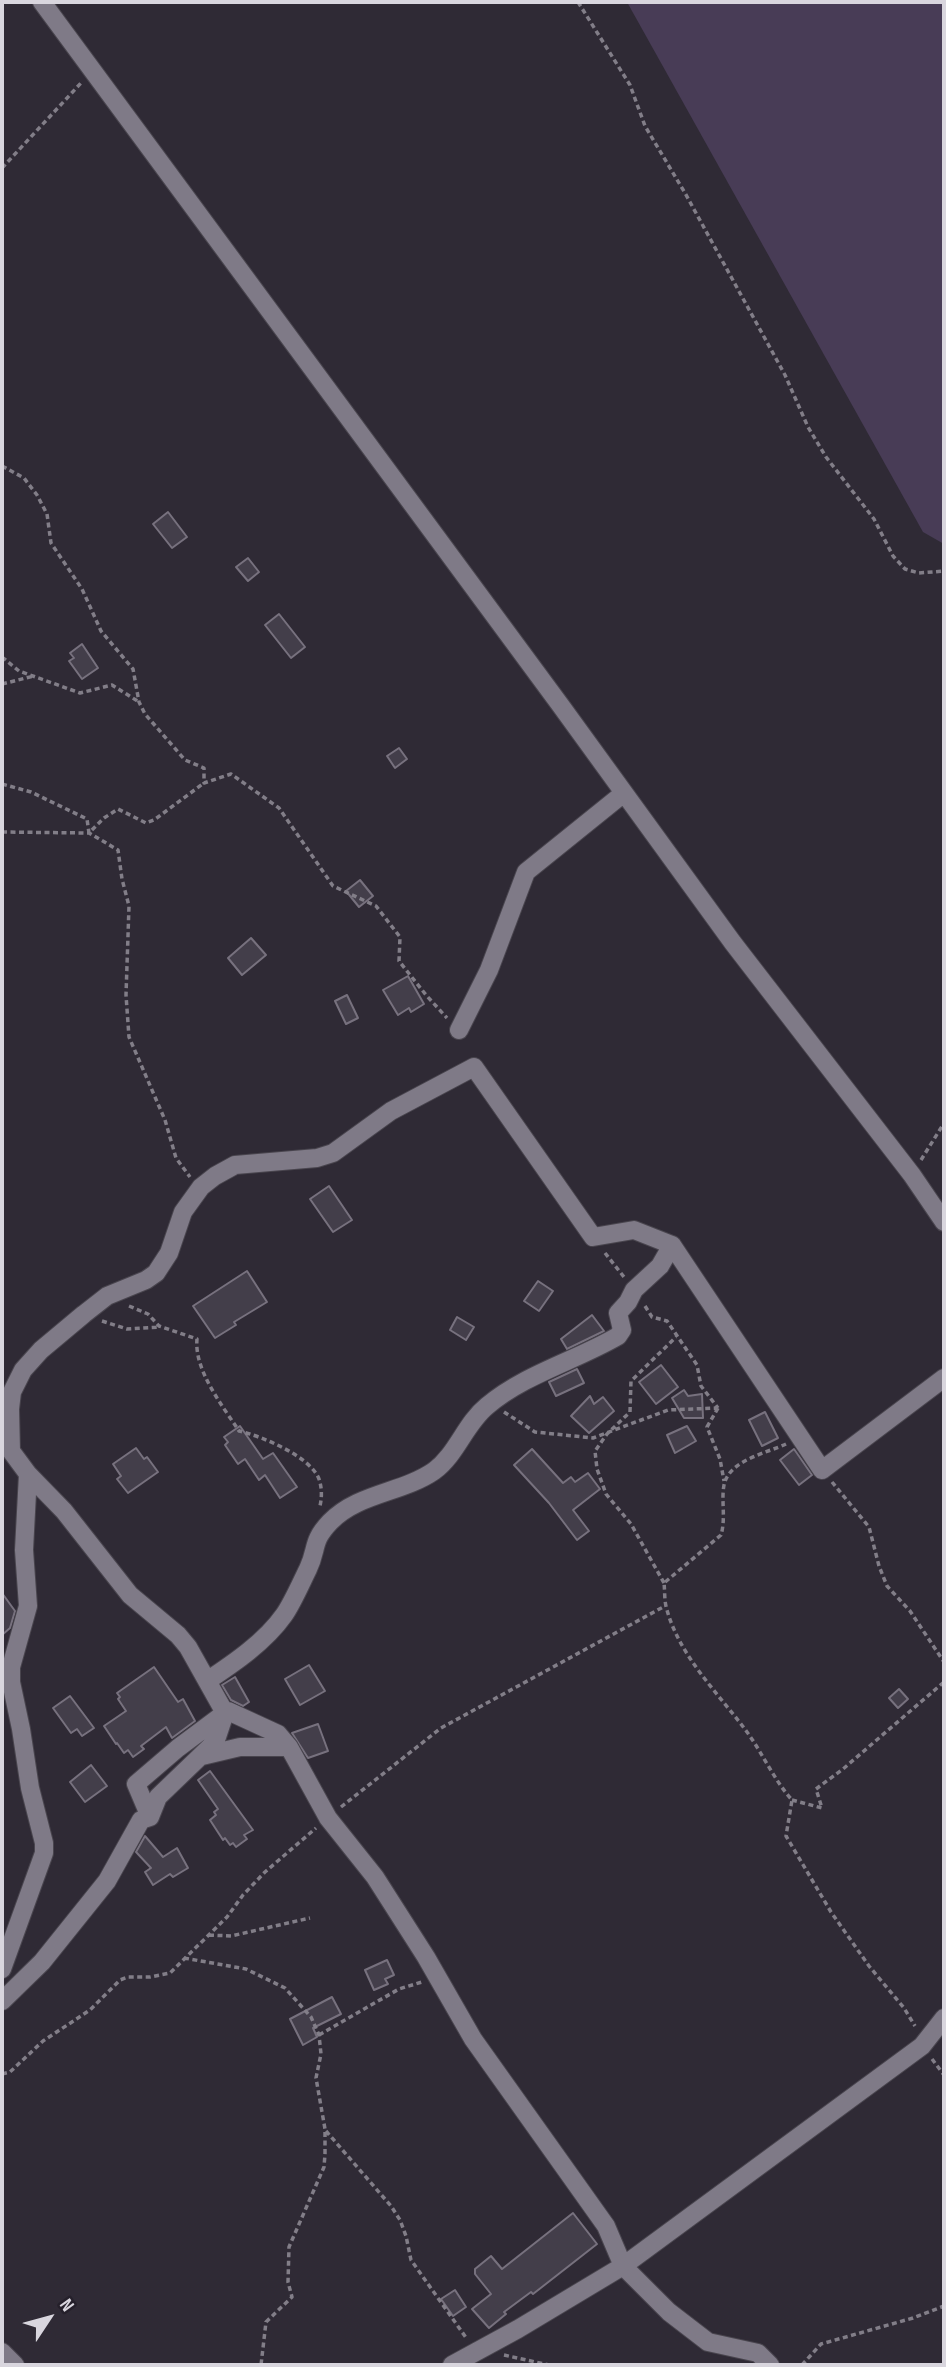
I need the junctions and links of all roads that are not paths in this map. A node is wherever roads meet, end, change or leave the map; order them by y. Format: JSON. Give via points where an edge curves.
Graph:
{"nodes":[{"id":1,"x":42,"y":2,"type":"edge"},
{"id":2,"x":624,"y":793,"type":"junction"},
{"id":3,"x":459,"y":1030,"type":"road end"},
{"id":4,"x":944,"y":1222,"type":"edge"},
{"id":5,"x":672,"y":1245,"type":"junction"},
{"id":6,"x":944,"y":1378,"type":"edge"},
{"id":7,"x":6,"y":1439,"type":"edge"},
{"id":8,"x":28,"y":1474,"type":"junction"},
{"id":9,"x":207,"y":1681,"type":"junction"},
{"id":10,"x":225,"y":1713,"type":"junction"},
{"id":11,"x":289,"y":1748,"type":"junction"},
{"id":12,"x":202,"y":1756,"type":"junction"},
{"id":13,"x":150,"y":1817,"type":"junction"},
{"id":14,"x":2,"y":1969,"type":"edge"},
{"id":15,"x":2,"y":2001,"type":"edge"},
{"id":16,"x":944,"y":2018,"type":"edge"},
{"id":17,"x":623,"y":2266,"type":"junction"},
{"id":18,"x":2,"y":2352,"type":"edge"},
{"id":19,"x":15,"y":2365,"type":"edge"},
{"id":20,"x":452,"y":2365,"type":"edge"},
{"id":21,"x":770,"y":2365,"type":"edge"}],
"edges":[{"from":1,"to":2,"type":"street"},
{"from":2,"to":3,"type":"street","via":[[526,872],[489,970]]},
{"from":2,"to":4,"type":"street"},
{"from":5,"to":6,"type":"street","via":[[822,1470]]},
{"from":5,"to":7,"type":"street","via":[[634,1230],[593,1237],[474,1067],[391,1111],[333,1153],[235,1165],[201,1187],[183,1212],[165,1262],[146,1280],[116,1291],[84,1314],[23,1370],[12,1392]]},
{"from":5,"to":9,"type":"street","via":[[668,1256],[618,1313],[622,1330],[618,1336],[538,1373],[490,1403],[435,1470],[373,1496],[331,1521],[315,1540],[310,1566],[284,1615]]},
{"from":7,"to":8,"type":"street"},
{"from":8,"to":9,"type":"street","via":[[64,1511],[130,1595],[178,1635]]},
{"from":8,"to":14,"type":"street","via":[[24,1550],[28,1606],[11,1682],[44,1853]]},
{"from":9,"to":10,"type":"street"},
{"from":10,"to":11,"type":"street","via":[[274,1731]]},
{"from":10,"to":12,"type":"street","via":[[217,1737]]},
{"from":10,"to":13,"type":"street","via":[[136,1784]]},
{"from":11,"to":12,"type":"street","via":[[248,1747]]},
{"from":11,"to":17,"type":"street","via":[[333,1826],[375,1877],[473,2039],[606,2227]]},
{"from":12,"to":13,"type":"street","via":[[158,1797]]},
{"from":13,"to":15,"type":"street","via":[[141,1820],[107,1881],[58,1944]]},
{"from":16,"to":17,"type":"street","via":[[925,2043]]},
{"from":17,"to":20,"type":"street"},
{"from":17,"to":21,"type":"street","via":[[669,2312],[708,2342],[758,2353]]},
{"from":18,"to":19,"type":"street"}]}
